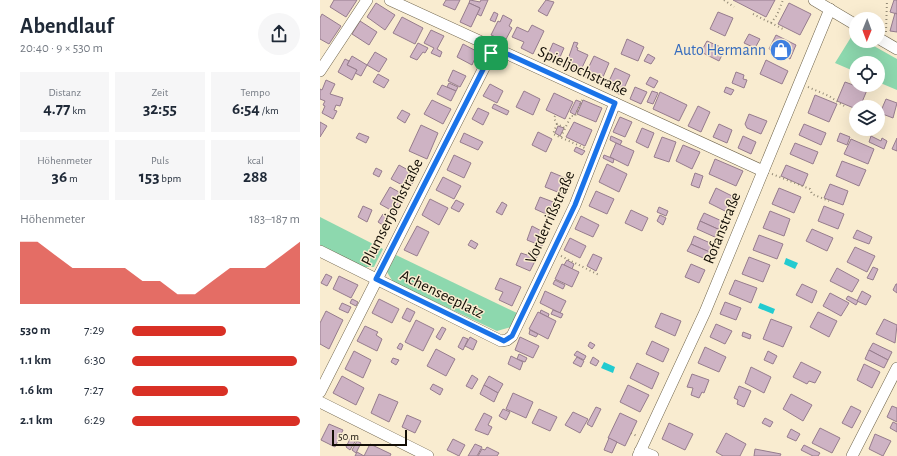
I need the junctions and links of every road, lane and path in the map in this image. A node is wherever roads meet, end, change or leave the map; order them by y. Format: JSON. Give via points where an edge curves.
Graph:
{"nodes":[{"id":1,"x":367,"y":0,"type":"edge"},
{"id":2,"x":390,"y":0,"type":"edge"},
{"id":3,"x":724,"y":0,"type":"edge"},
{"id":4,"x":783,"y":0,"type":"edge"},
{"id":5,"x":814,"y":0,"type":"edge"},
{"id":6,"x":887,"y":0,"type":"edge"},
{"id":7,"x":734,"y":7,"type":"dead end"},
{"id":8,"x":830,"y":9,"type":"junction"},
{"id":9,"x":753,"y":14,"type":"dead end"},
{"id":10,"x":885,"y":16,"type":"edge"},
{"id":11,"x":849,"y":21,"type":"edge"},
{"id":12,"x":770,"y":23,"type":"junction"},
{"id":13,"x":785,"y":30,"type":"dead end"},
{"id":14,"x":885,"y":43,"type":"edge"},
{"id":15,"x":494,"y":48,"type":"junction"},
{"id":16,"x":897,"y":49,"type":"edge"},
{"id":17,"x":320,"y":71,"type":"edge"},
{"id":18,"x":799,"y":84,"type":"junction"},
{"id":19,"x":587,"y":90,"type":"junction"},
{"id":20,"x":615,"y":103,"type":"junction"},
{"id":21,"x":844,"y":106,"type":"dead end"},
{"id":22,"x":555,"y":116,"type":"dead end"},
{"id":23,"x":557,"y":124,"type":"junction"},
{"id":24,"x":566,"y":128,"type":"junction"},
{"id":25,"x":561,"y":137,"type":"junction"},
{"id":26,"x":596,"y":152,"type":"junction"},
{"id":27,"x":767,"y":172,"type":"junction"},
{"id":28,"x":829,"y":201,"type":"dead end"},
{"id":29,"x":320,"y":252,"type":"edge"},
{"id":30,"x":552,"y":252,"type":"junction"},
{"id":31,"x":599,"y":275,"type":"dead end"},
{"id":32,"x":376,"y":279,"type":"junction"},
{"id":33,"x":507,"y":340,"type":"joint"},
{"id":34,"x":897,"y":368,"type":"edge"},
{"id":35,"x":320,"y":392,"type":"edge"},
{"id":36,"x":320,"y":402,"type":"edge"},
{"id":37,"x":631,"y":434,"type":"dead end"},
{"id":38,"x":638,"y":437,"type":"dead end"},
{"id":39,"x":639,"y":454,"type":"edge"},
{"id":40,"x":428,"y":456,"type":"edge"},
{"id":41,"x":652,"y":456,"type":"edge"},
{"id":42,"x":852,"y":456,"type":"edge"}],
"edges":[{"from":1,"to":17,"type":"street"},
{"from":2,"to":15,"type":"street","name":"Spieljochstraße"},
{"from":3,"to":7,"type":"path"},
{"from":4,"to":12,"type":"path","via":[[777,15]]},
{"from":5,"to":8,"type":"street"},
{"from":6,"to":10,"type":"path"},
{"from":8,"to":11,"type":"street"},
{"from":8,"to":18,"type":"street","name":"Rofanstraße"},
{"from":9,"to":12,"type":"path"},
{"from":12,"to":13,"type":"path"},
{"from":14,"to":16,"type":"street"},
{"from":15,"to":19,"type":"street","name":"Spieljochstraße"},
{"from":15,"to":32,"type":"street","name":"Plumserjochstraße"},
{"from":18,"to":21,"type":"path","via":[[829,96]]},
{"from":18,"to":27,"type":"street","name":"Rofanstraße"},
{"from":19,"to":20,"type":"street","name":"Spieljochstraße"},
{"from":19,"to":24,"type":"path","via":[[575,116],[571,116]]},
{"from":20,"to":26,"type":"street","name":"Vorderrißstraße"},
{"from":20,"to":27,"type":"street","name":"Spieljochstraße"},
{"from":22,"to":23,"type":"path"},
{"from":23,"to":24,"type":"path"},
{"from":23,"to":25,"type":"path","via":[[553,134]]},
{"from":24,"to":25,"type":"path"},
{"from":25,"to":26,"type":"path"},
{"from":26,"to":30,"type":"street","name":"Vorderrißstraße","via":[[575,205]]},
{"from":27,"to":28,"type":"path","via":[[810,189],[812,194]]},
{"from":27,"to":39,"type":"street","name":"Rofanstraße"},
{"from":29,"to":32,"type":"street","name":"Achenseeplatz"},
{"from":30,"to":31,"type":"path"},
{"from":30,"to":33,"type":"street","name":"Vorderrißstraße","via":[[512,336]]},
{"from":32,"to":33,"type":"street","name":"Achenseeplatz","via":[[501,341]]},
{"from":32,"to":35,"type":"street","name":"Plumserjochstraße"},
{"from":34,"to":42,"type":"street"},
{"from":36,"to":40,"type":"street"},
{"from":37,"to":38,"type":"path"},
{"from":39,"to":41,"type":"street"}]}
